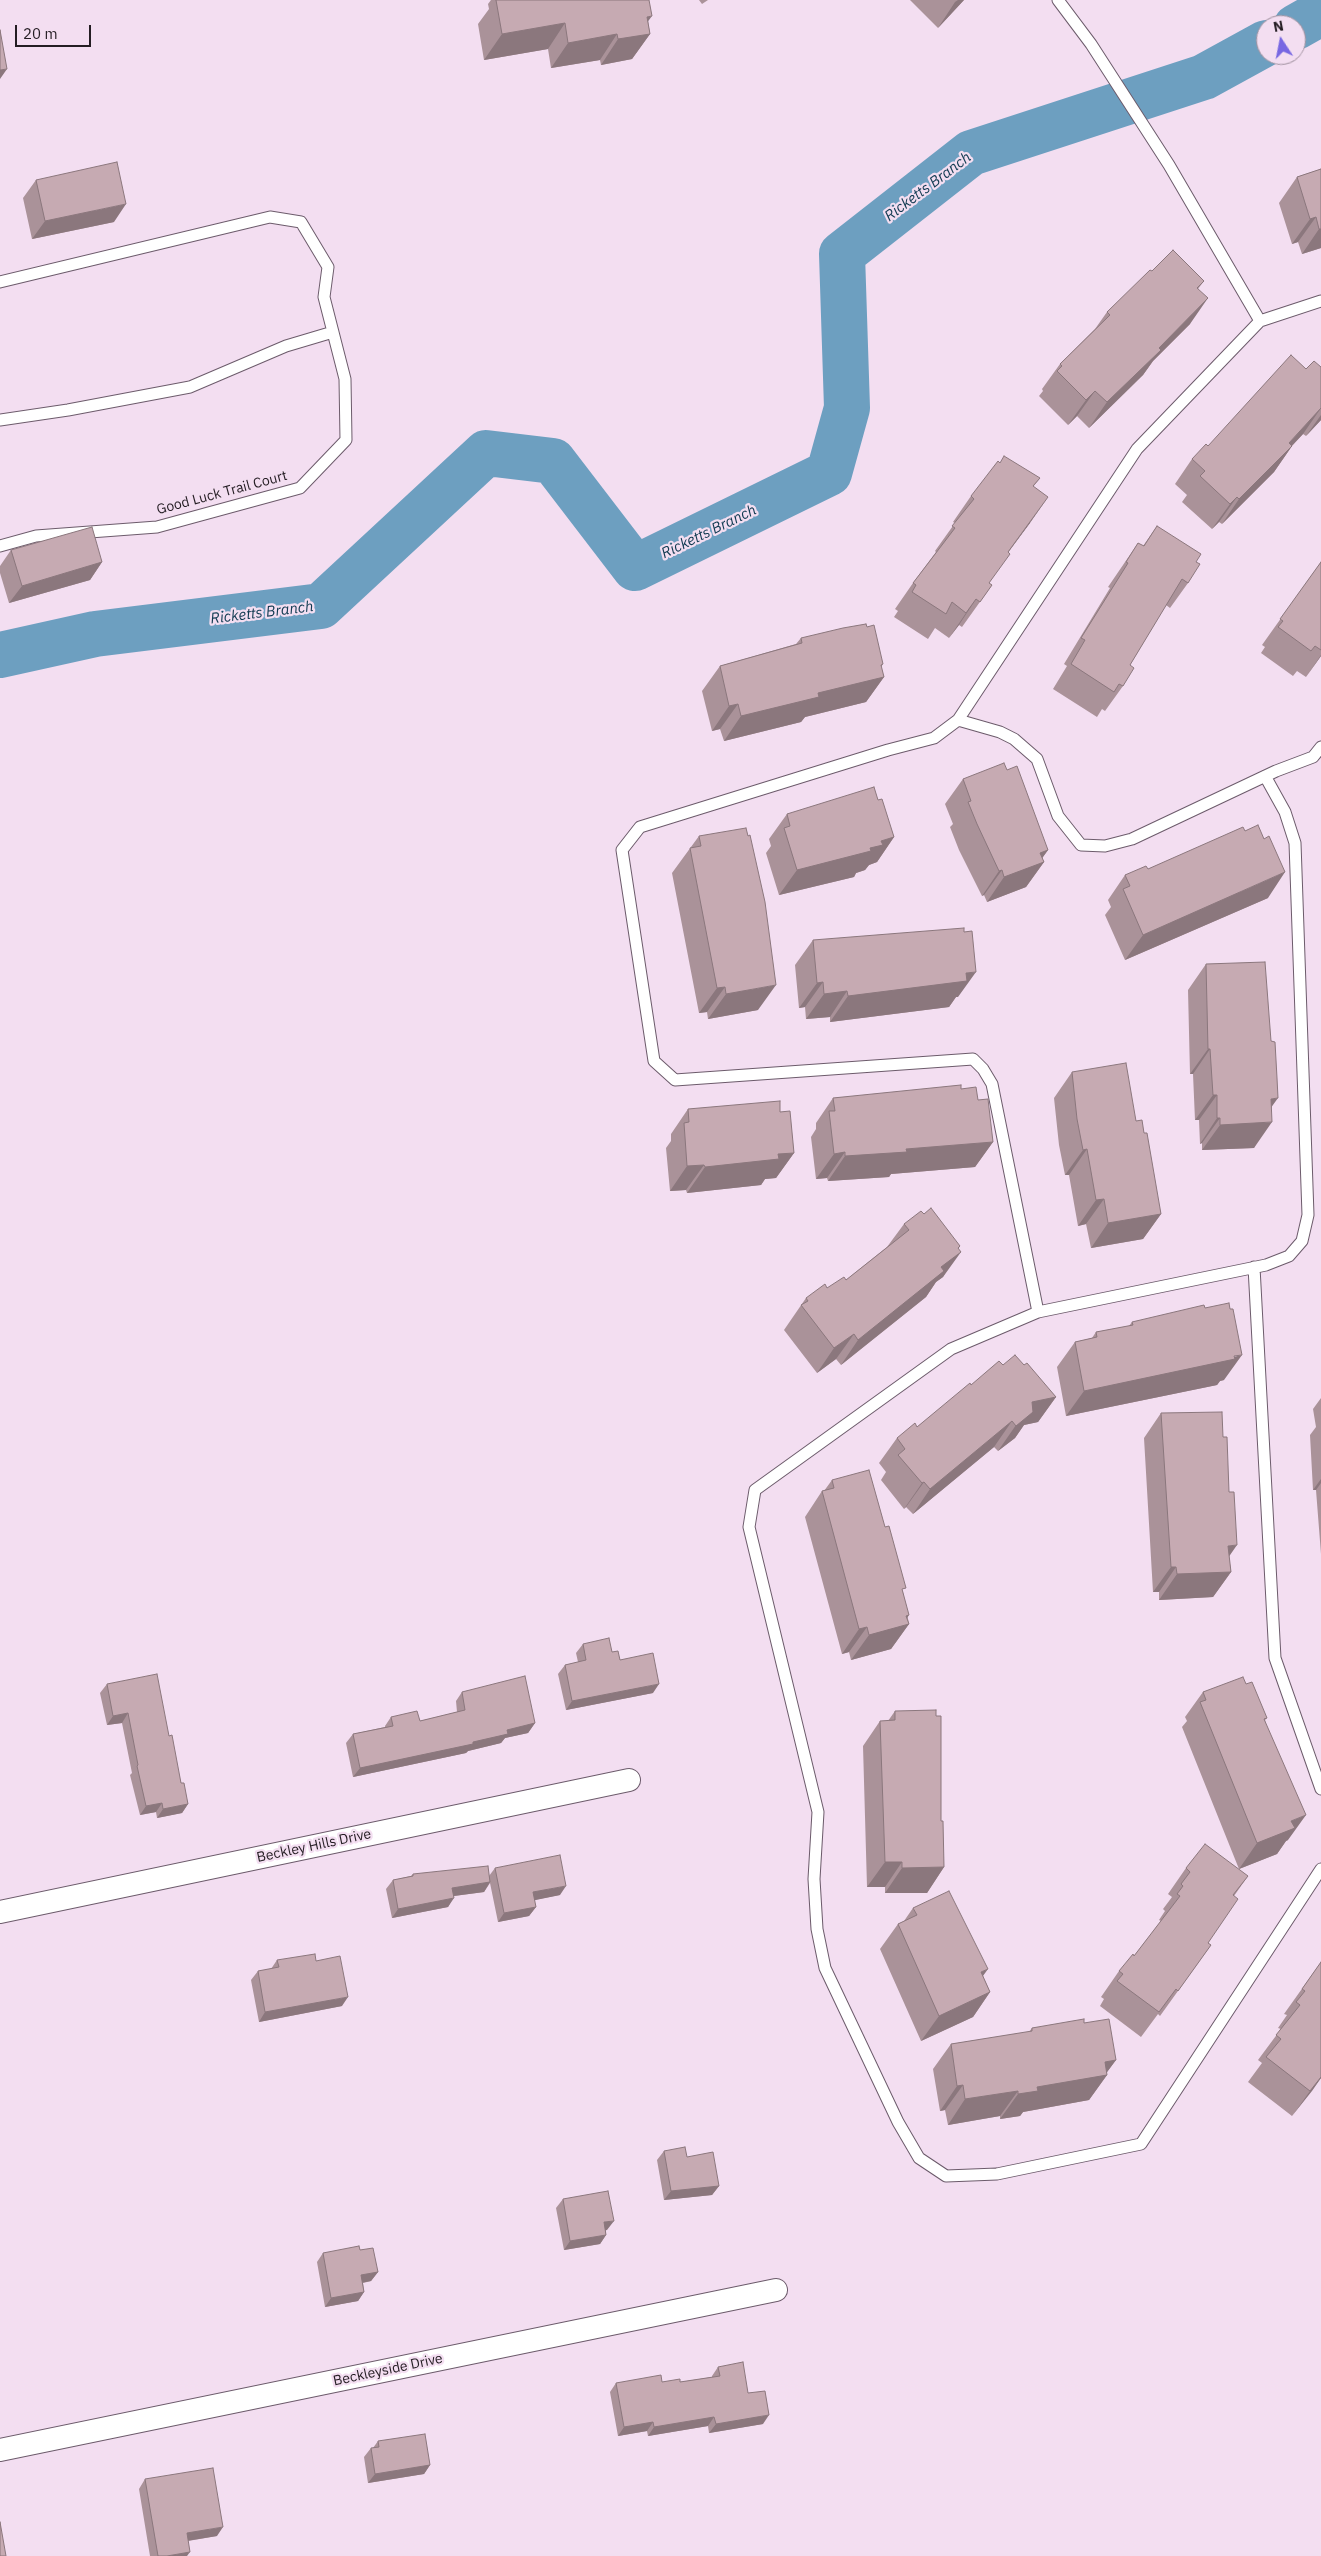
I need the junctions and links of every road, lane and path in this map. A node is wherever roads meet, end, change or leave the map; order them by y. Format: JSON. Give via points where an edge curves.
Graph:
{"nodes":[{"id":1,"x":1058,"y":0,"type":"edge"},
{"id":2,"x":0,"y":282,"type":"edge"},
{"id":3,"x":1321,"y":300,"type":"edge"},
{"id":4,"x":1260,"y":321,"type":"junction"},
{"id":5,"x":333,"y":332,"type":"junction"},
{"id":6,"x":0,"y":420,"type":"edge"},
{"id":7,"x":0,"y":546,"type":"edge"},
{"id":8,"x":958,"y":720,"type":"junction"},
{"id":9,"x":1321,"y":747,"type":"edge"},
{"id":10,"x":1266,"y":776,"type":"junction"},
{"id":11,"x":1254,"y":1267,"type":"junction"},
{"id":12,"x":1038,"y":1312,"type":"junction"},
{"id":13,"x":629,"y":1780,"type":"dead end"},
{"id":14,"x":1321,"y":1789,"type":"edge"},
{"id":15,"x":1321,"y":1869,"type":"edge"},
{"id":16,"x":0,"y":1912,"type":"edge"},
{"id":17,"x":776,"y":2290,"type":"dead end"},
{"id":18,"x":0,"y":2450,"type":"edge"}],
"edges":[{"from":1,"to":4,"type":"lane","via":[[1091,44],[1170,165]]},
{"from":2,"to":5,"type":"lane","name":"Good Luck Trail Court","via":[[270,217],[301,222],[328,267],[324,297]]},
{"from":3,"to":4,"type":"lane"},
{"from":4,"to":8,"type":"lane","via":[[1137,449]]},
{"from":5,"to":6,"type":"lane","via":[[286,346],[190,387]]},
{"from":5,"to":7,"type":"lane","name":"Good Luck Trail Court","via":[[346,379],[346,440],[300,488],[157,527],[36,536]]},
{"from":8,"to":10,"type":"lane","via":[[1007,736],[1037,759],[1058,816],[1081,845],[1105,846],[1132,839]]},
{"from":8,"to":12,"type":"lane","via":[[934,738],[640,827],[622,850],[654,1061],[675,1080],[973,1059],[983,1069],[992,1084]]},
{"from":9,"to":10,"type":"lane","via":[[1313,756]]},
{"from":10,"to":11,"type":"lane","via":[[1285,812],[1295,843],[1308,1215],[1302,1241],[1289,1256]]},
{"from":11,"to":12,"type":"lane"},
{"from":11,"to":14,"type":"lane","via":[[1275,1658]]},
{"from":12,"to":15,"type":"lane","via":[[951,1350],[755,1490],[750,1510],[749,1527],[818,1812],[814,1879],[816,1919],[825,1968],[918,2158],[946,2176],[997,2174],[1141,2144]]},
{"from":13,"to":16,"type":"street","name":"Beckley Hills Drive"},
{"from":17,"to":18,"type":"street","name":"Beckleyside Drive"}]}
